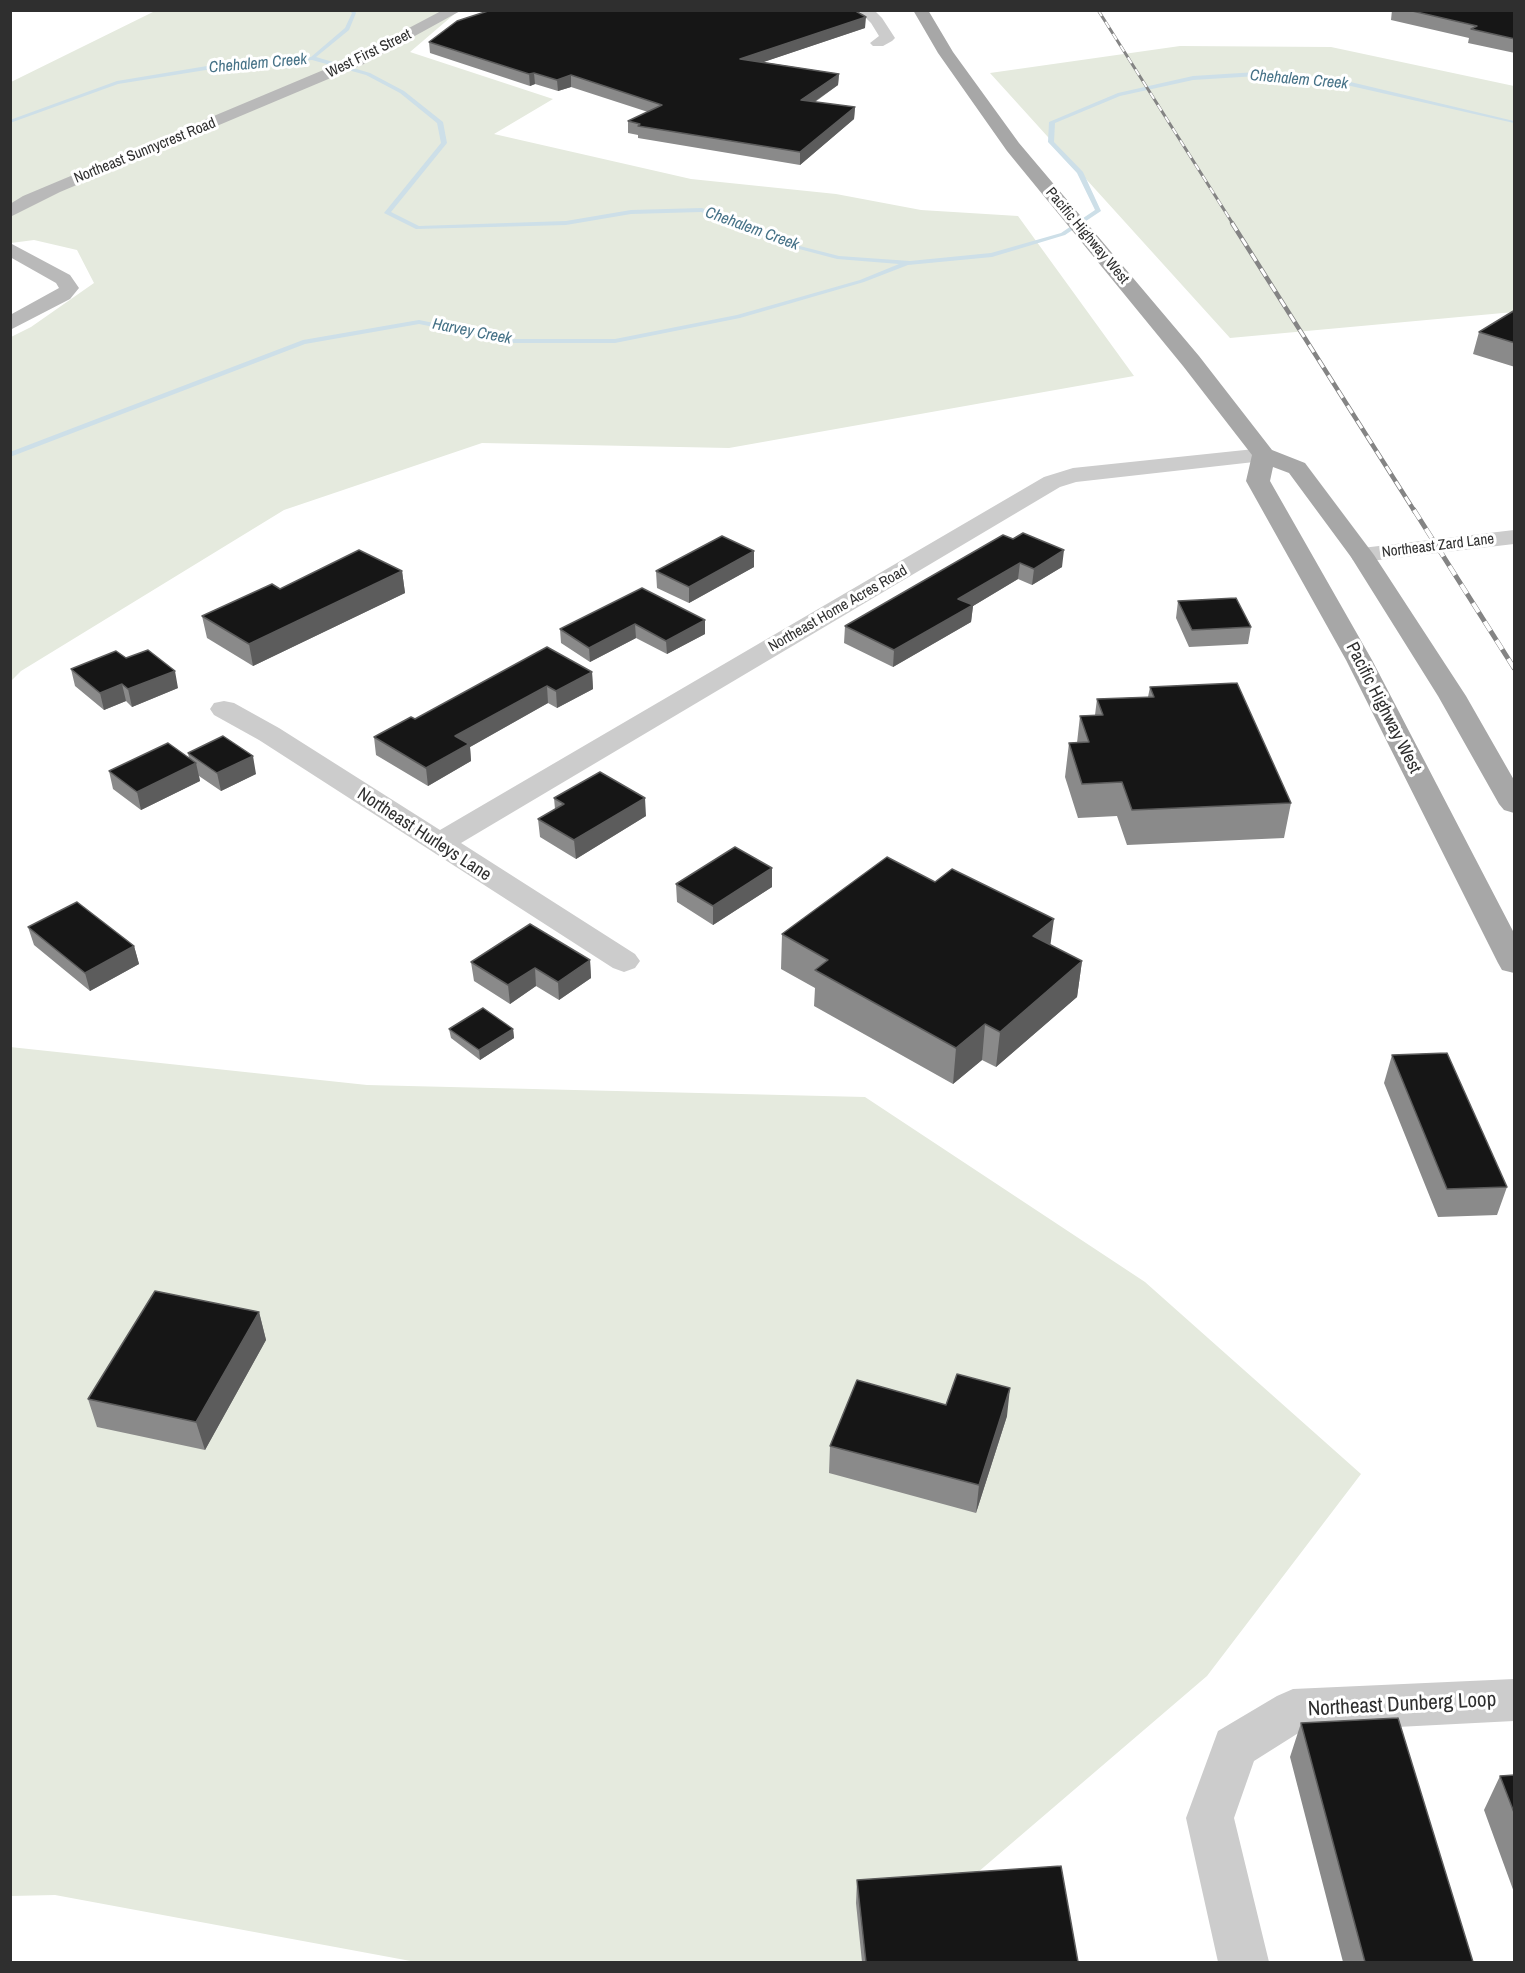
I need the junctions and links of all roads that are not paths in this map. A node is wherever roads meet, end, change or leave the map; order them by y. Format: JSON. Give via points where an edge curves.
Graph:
{"nodes":[{"id":1,"x":455,"y":10,"type":"edge"},
{"id":2,"x":865,"y":10,"type":"edge"},
{"id":3,"x":920,"y":10,"type":"edge"},
{"id":4,"x":878,"y":43,"type":"dead end"},
{"id":5,"x":281,"y":94,"type":"joint"},
{"id":6,"x":10,"y":212,"type":"edge"},
{"id":7,"x":10,"y":249,"type":"edge"},
{"id":8,"x":10,"y":324,"type":"edge"},
{"id":9,"x":1264,"y":455,"type":"junction"},
{"id":10,"x":1515,"y":537,"type":"edge"},
{"id":11,"x":1362,"y":555,"type":"junction"},
{"id":12,"x":224,"y":709,"type":"dead end"},
{"id":13,"x":1515,"y":804,"type":"edge"},
{"id":14,"x":438,"y":844,"type":"junction"},
{"id":15,"x":624,"y":961,"type":"dead end"},
{"id":16,"x":1515,"y":963,"type":"edge"},
{"id":17,"x":1515,"y":1700,"type":"edge"},
{"id":18,"x":1243,"y":1962,"type":"edge"}],
"edges":[{"from":1,"to":5,"type":"street","name":"West First Street","via":[[392,44]]},
{"from":2,"to":4,"type":"street","via":[[887,38]]},
{"from":3,"to":9,"type":"main road","name":"Pacific Highway West","via":[[1013,147]]},
{"from":5,"to":6,"type":"street","name":"Northeast Sunnycrest Road","via":[[54,188]]},
{"from":7,"to":8,"type":"street","via":[[63,279],[69,288]]},
{"from":9,"to":11,"type":"main road","via":[[1297,468]]},
{"from":9,"to":14,"type":"street","name":"Northeast Home Acres Road","via":[[1073,475],[1052,482]]},
{"from":9,"to":16,"type":"main road","name":"Pacific Highway West","via":[[1258,481],[1359,660]]},
{"from":10,"to":11,"type":"street","name":"Northeast Zard Lane"},
{"from":11,"to":13,"type":"main road"},
{"from":12,"to":14,"type":"street","name":"Northeast Hurleys Lane"},
{"from":14,"to":15,"type":"street","name":"Northeast Hurleys Lane"},
{"from":17,"to":18,"type":"street","name":"Northeast Dunberg Loop","via":[[1293,1711],[1235,1747],[1210,1818]]}]}
